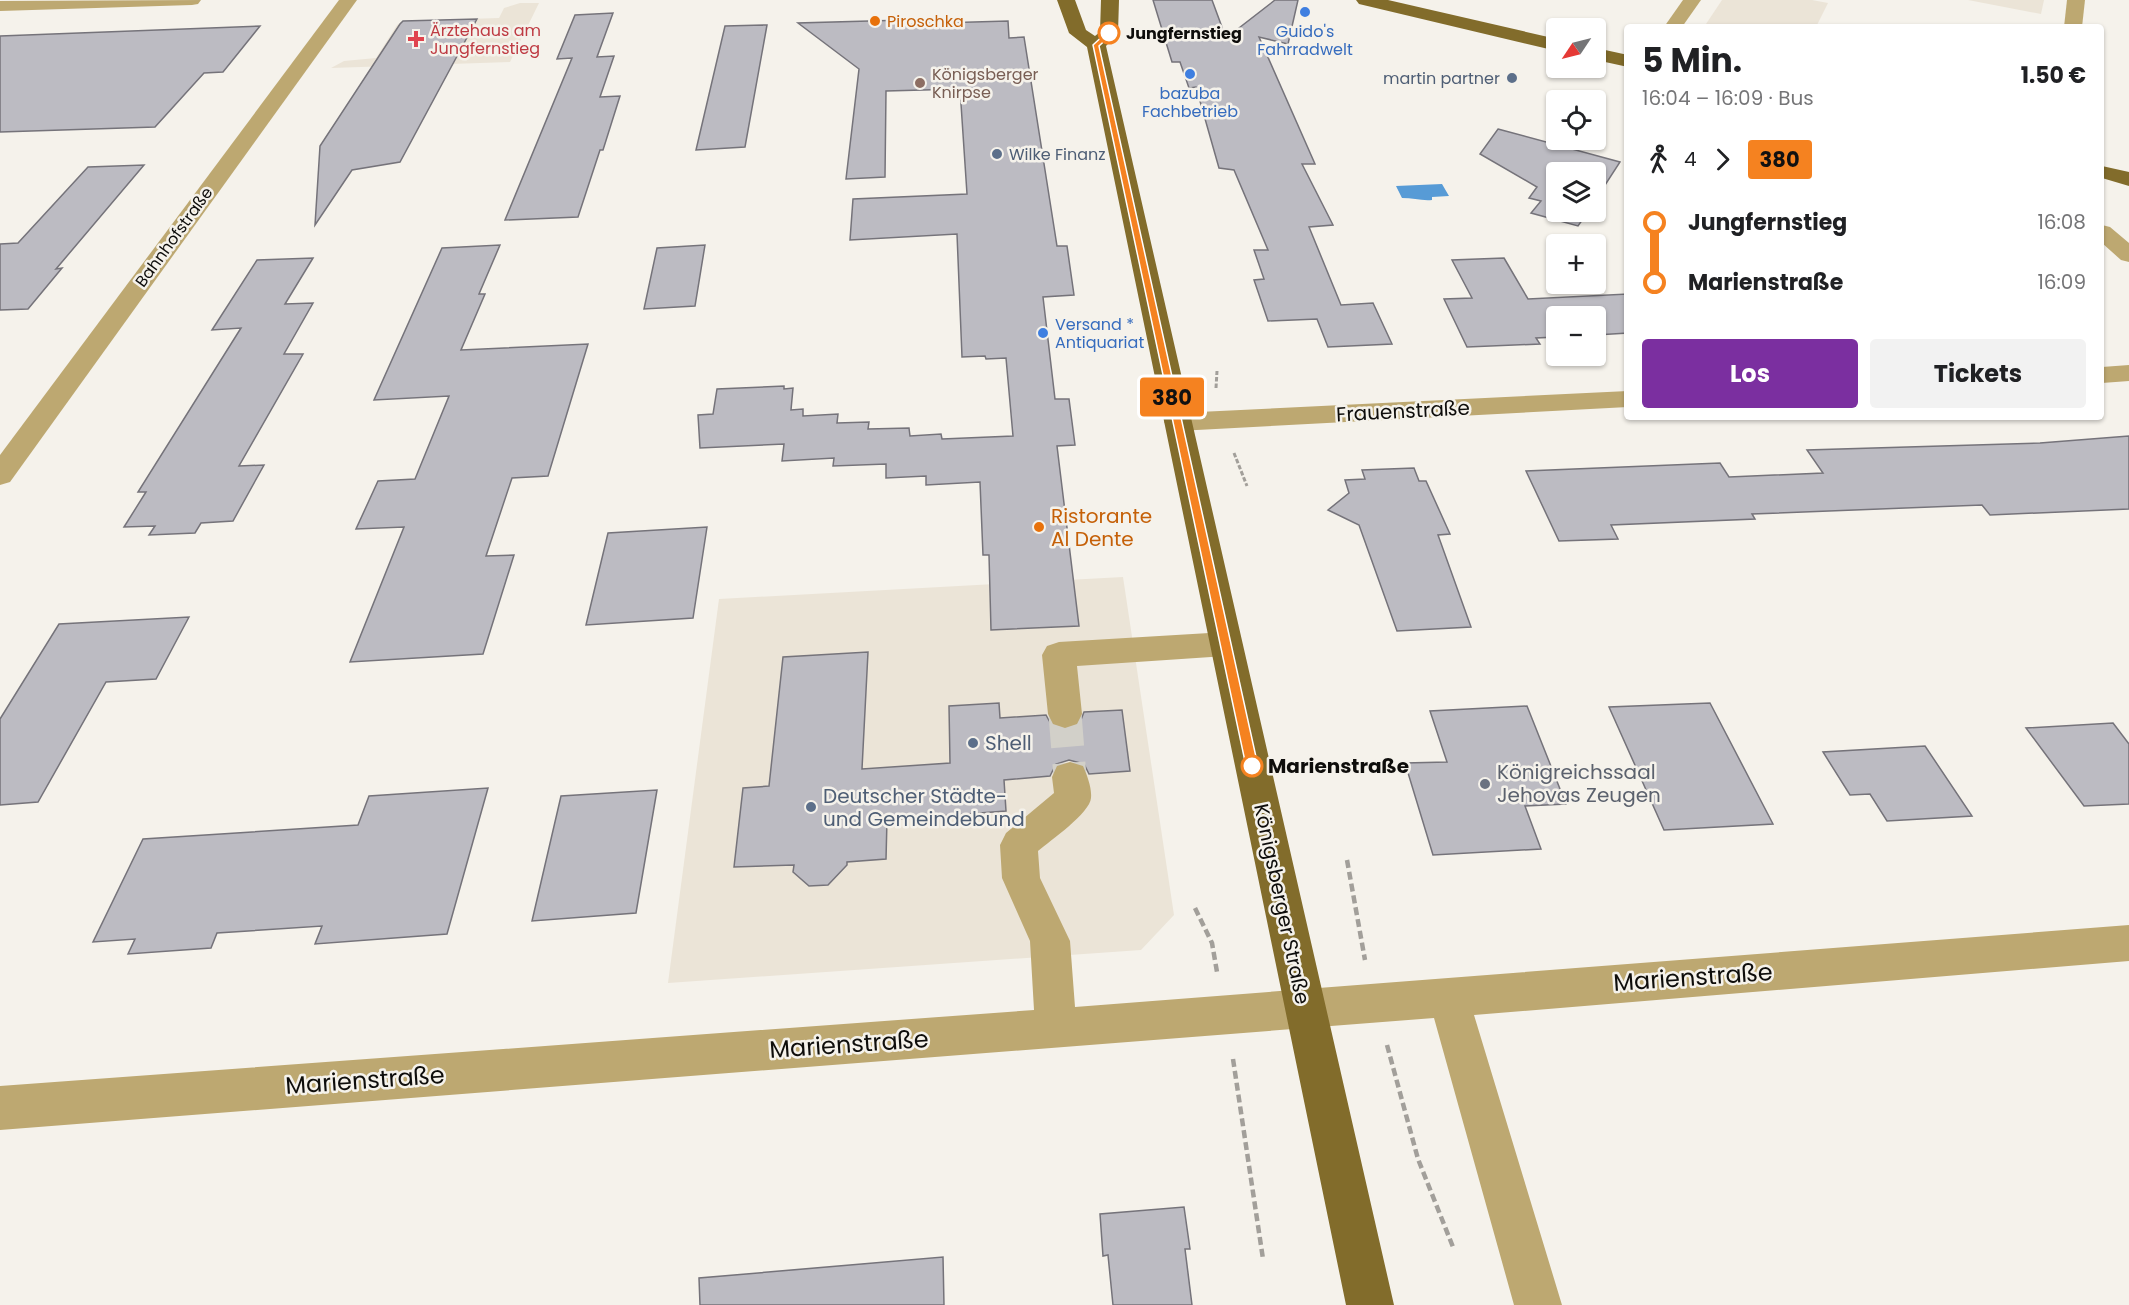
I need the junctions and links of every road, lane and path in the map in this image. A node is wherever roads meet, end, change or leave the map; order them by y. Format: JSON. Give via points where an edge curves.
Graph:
{"nodes":[{"id":1,"x":192,"y":0,"type":"edge"},
{"id":2,"x":348,"y":0,"type":"edge"},
{"id":3,"x":1066,"y":0,"type":"edge"},
{"id":4,"x":1110,"y":0,"type":"edge"},
{"id":5,"x":1365,"y":0,"type":"edge"},
{"id":6,"x":1692,"y":0,"type":"edge"},
{"id":7,"x":2076,"y":0,"type":"edge"},
{"id":8,"x":0,"y":6,"type":"edge"},
{"id":9,"x":1675,"y":24,"type":"edge"},
{"id":10,"x":2073,"y":24,"type":"edge"},
{"id":11,"x":1546,"y":42,"type":"edge"},
{"id":12,"x":1096,"y":45,"type":"junction"},
{"id":13,"x":1606,"y":56,"type":"edge"},
{"id":14,"x":1624,"y":60,"type":"edge"},
{"id":15,"x":2104,"y":173,"type":"edge"},
{"id":16,"x":2129,"y":179,"type":"edge"},
{"id":17,"x":2104,"y":234,"type":"edge"},
{"id":18,"x":2129,"y":255,"type":"edge"},
{"id":19,"x":1217,"y":370,"type":"dead end"},
{"id":20,"x":2129,"y":374,"type":"edge"},
{"id":21,"x":2104,"y":375,"type":"edge"},
{"id":22,"x":1216,"y":393,"type":"dead end"},
{"id":23,"x":1624,"y":399,"type":"edge"},
{"id":24,"x":1178,"y":422,"type":"junction"},
{"id":25,"x":1231,"y":445,"type":"dead end"},
{"id":26,"x":0,"y":475,"type":"edge"},
{"id":27,"x":1247,"y":486,"type":"dead end"},
{"id":28,"x":1226,"y":644,"type":"junction"},
{"id":29,"x":1065,"y":714,"type":"tunnel mouth"},
{"id":30,"x":1070,"y":777,"type":"tunnel mouth"},
{"id":31,"x":1347,"y":860,"type":"dead end"},
{"id":32,"x":1195,"y":908,"type":"dead end"},
{"id":33,"x":1358,"y":931,"type":"dead end"},
{"id":34,"x":1212,"y":943,"type":"dead end"},
{"id":35,"x":2129,"y":943,"type":"edge"},
{"id":36,"x":1448,"y":996,"type":"junction"},
{"id":37,"x":1305,"y":1008,"type":"junction"},
{"id":38,"x":1056,"y":1029,"type":"junction"},
{"id":39,"x":1395,"y":1077,"type":"dead end"},
{"id":40,"x":1240,"y":1096,"type":"dead end"},
{"id":41,"x":0,"y":1108,"type":"edge"},
{"id":42,"x":1453,"y":1247,"type":"dead end"},
{"id":43,"x":1263,"y":1259,"type":"dead end"},
{"id":44,"x":1370,"y":1305,"type":"edge"},
{"id":45,"x":1538,"y":1305,"type":"edge"}],
"edges":[{"from":1,"to":8,"type":"street"},
{"from":2,"to":26,"type":"street","name":"Bahnhofstraße"},
{"from":3,"to":12,"type":"main road","via":[[1078,33]]},
{"from":4,"to":12,"type":"main road","via":[[1109,33]]},
{"from":5,"to":11,"type":"main road"},
{"from":6,"to":9,"type":"street"},
{"from":7,"to":10,"type":"street"},
{"from":12,"to":24,"type":"main road","name":"Königsberger Straße"},
{"from":13,"to":14,"type":"main road"},
{"from":15,"to":16,"type":"main road"},
{"from":17,"to":18,"type":"street"},
{"from":19,"to":22,"type":"path"},
{"from":20,"to":21,"type":"street"},
{"from":23,"to":24,"type":"street","name":"Frauenstraße"},
{"from":24,"to":28,"type":"main road","name":"Königsberger Straße"},
{"from":25,"to":27,"type":"path"},
{"from":28,"to":29,"type":"street","via":[[1059,654]]},
{"from":28,"to":37,"type":"main road","name":"Königsberger Straße"},
{"from":30,"to":38,"type":"street","via":[[1074,799],[1019,845],[1021,878],[1050,941]]},
{"from":31,"to":33,"type":"path"},
{"from":32,"to":34,"type":"path"},
{"from":35,"to":36,"type":"street","name":"Marienstraße"},
{"from":36,"to":37,"type":"street","name":"Marienstraße"},
{"from":36,"to":45,"type":"street"},
{"from":37,"to":38,"type":"street","name":"Marienstraße"},
{"from":37,"to":44,"type":"main road","name":"Königsberger Straße"},
{"from":38,"to":41,"type":"street","name":"Marienstraße"},
{"from":39,"to":42,"type":"path","via":[[1418,1159]]},
{"from":40,"to":43,"type":"path"}]}
